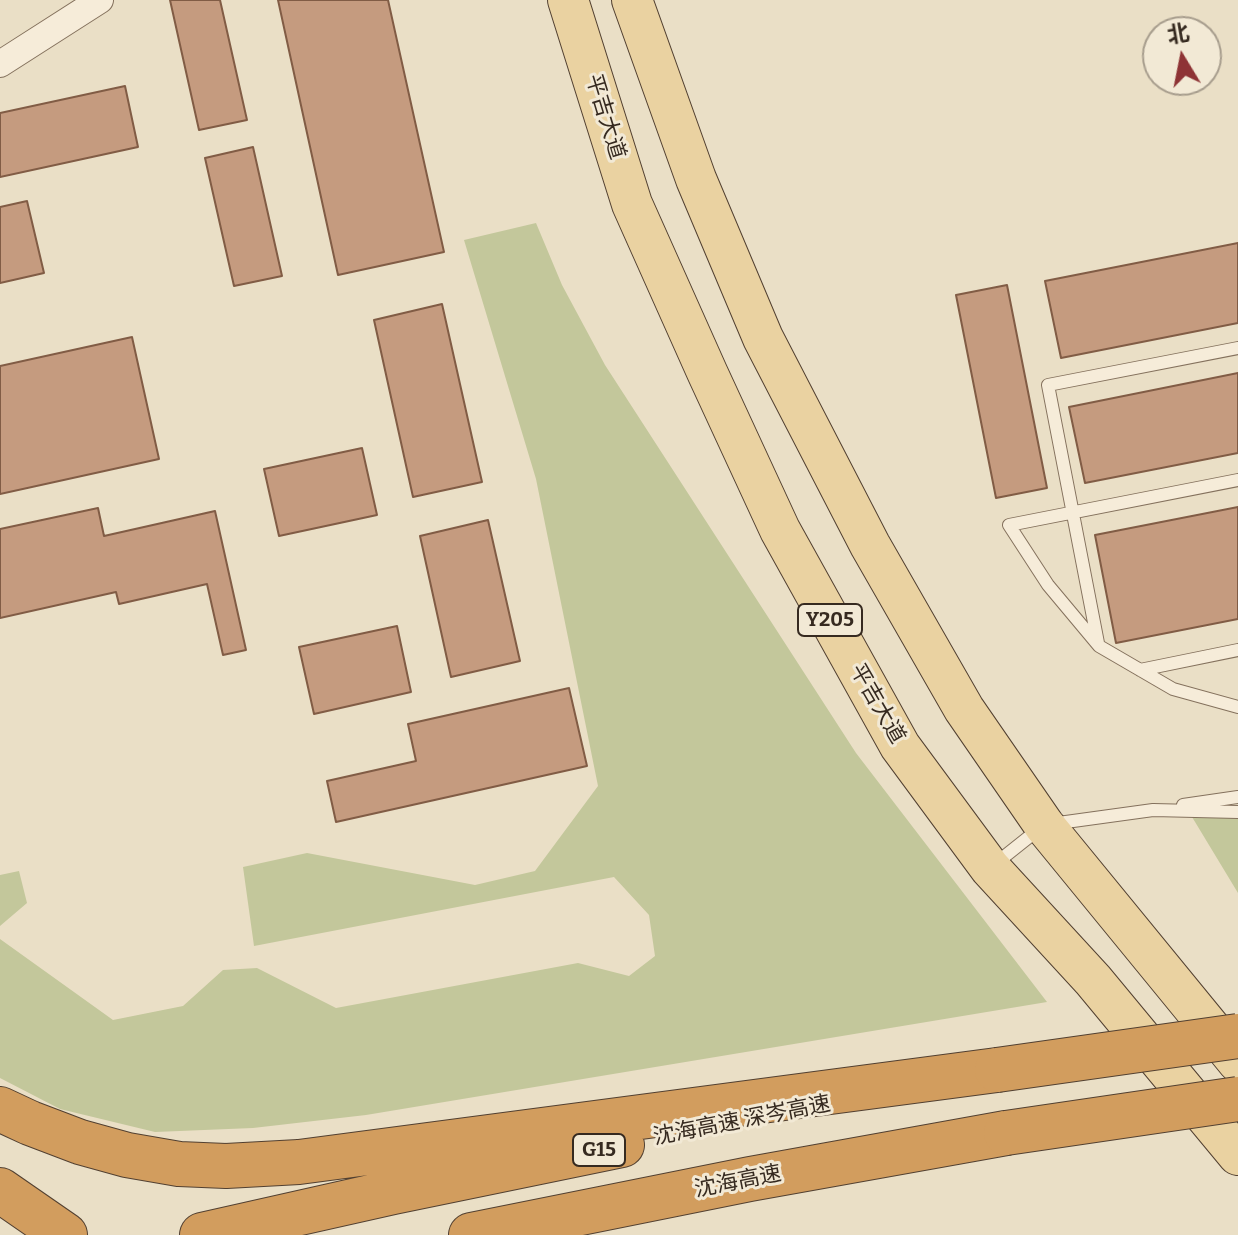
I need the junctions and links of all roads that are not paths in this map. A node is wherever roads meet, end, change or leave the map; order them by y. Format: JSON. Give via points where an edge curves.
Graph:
{"nodes":[{"id":1,"x":100,"y":0,"type":"edge"},
{"id":2,"x":568,"y":0,"type":"edge"},
{"id":3,"x":632,"y":0,"type":"edge"},
{"id":4,"x":0,"y":64,"type":"edge"},
{"id":5,"x":1238,"y":348,"type":"edge"},
{"id":6,"x":1238,"y":480,"type":"edge"},
{"id":7,"x":1073,"y":512,"type":"junction"},
{"id":8,"x":1099,"y":646,"type":"junction"},
{"id":9,"x":1238,"y":650,"type":"edge"},
{"id":10,"x":1140,"y":670,"type":"junction"},
{"id":11,"x":1238,"y":707,"type":"edge"},
{"id":12,"x":1238,"y":797,"type":"edge"},
{"id":13,"x":1153,"y":810,"type":"junction"},
{"id":14,"x":1238,"y":812,"type":"edge"},
{"id":15,"x":1044,"y":825,"type":"junction"},
{"id":16,"x":990,"y":868,"type":"junction"},
{"id":17,"x":1238,"y":1036,"type":"edge"},
{"id":18,"x":1238,"y":1062,"type":"edge"},
{"id":19,"x":997,"y":1070,"type":"junction"},
{"id":20,"x":1238,"y":1099,"type":"edge"},
{"id":21,"x":0,"y":1109,"type":"edge"},
{"id":22,"x":1238,"y":1155,"type":"edge"},
{"id":23,"x":0,"y":1190,"type":"edge"},
{"id":24,"x":0,"y":1220,"type":"edge"},
{"id":25,"x":22,"y":1235,"type":"edge"},
{"id":26,"x":65,"y":1235,"type":"edge"},
{"id":27,"x":202,"y":1235,"type":"edge"},
{"id":28,"x":471,"y":1235,"type":"edge"}],
"edges":[{"from":1,"to":4,"type":"street"},
{"from":2,"to":16,"type":"main road","name":"平吉大道","number":"Y205","via":[[632,204],[780,530],[900,746]]},
{"from":3,"to":15,"type":"main road","via":[[696,179],[763,338],[870,545],[964,709]]},
{"from":5,"to":7,"type":"lane","via":[[1048,385]]},
{"from":6,"to":7,"type":"lane"},
{"from":7,"to":8,"type":"lane"},
{"from":7,"to":8,"type":"lane","via":[[1009,525],[1048,585]]},
{"from":8,"to":10,"type":"lane"},
{"from":9,"to":10,"type":"lane"},
{"from":10,"to":11,"type":"lane","via":[[1173,689]]},
{"from":12,"to":13,"type":"lane"},
{"from":13,"to":14,"type":"lane"},
{"from":13,"to":15,"type":"lane"},
{"from":15,"to":16,"type":"lane"},
{"from":15,"to":18,"type":"main road"},
{"from":16,"to":22,"type":"main road","name":"平吉大道","number":"Y205","via":[[1093,980]]},
{"from":17,"to":19,"type":"highway","name":"沈海高速 深岑高速","number":"G15","bridge":true},
{"from":19,"to":21,"type":"highway","via":[[299,1162],[226,1166],[127,1155]]},
{"from":19,"to":27,"type":"highway","name":"沈海高速 深岑高速","number":"G15"},
{"from":20,"to":28,"type":"highway","name":"沈海高速","bridge":true,"via":[[1006,1133]]},
{"from":23,"to":26,"type":"highway"},
{"from":24,"to":25,"type":"highway"}]}
